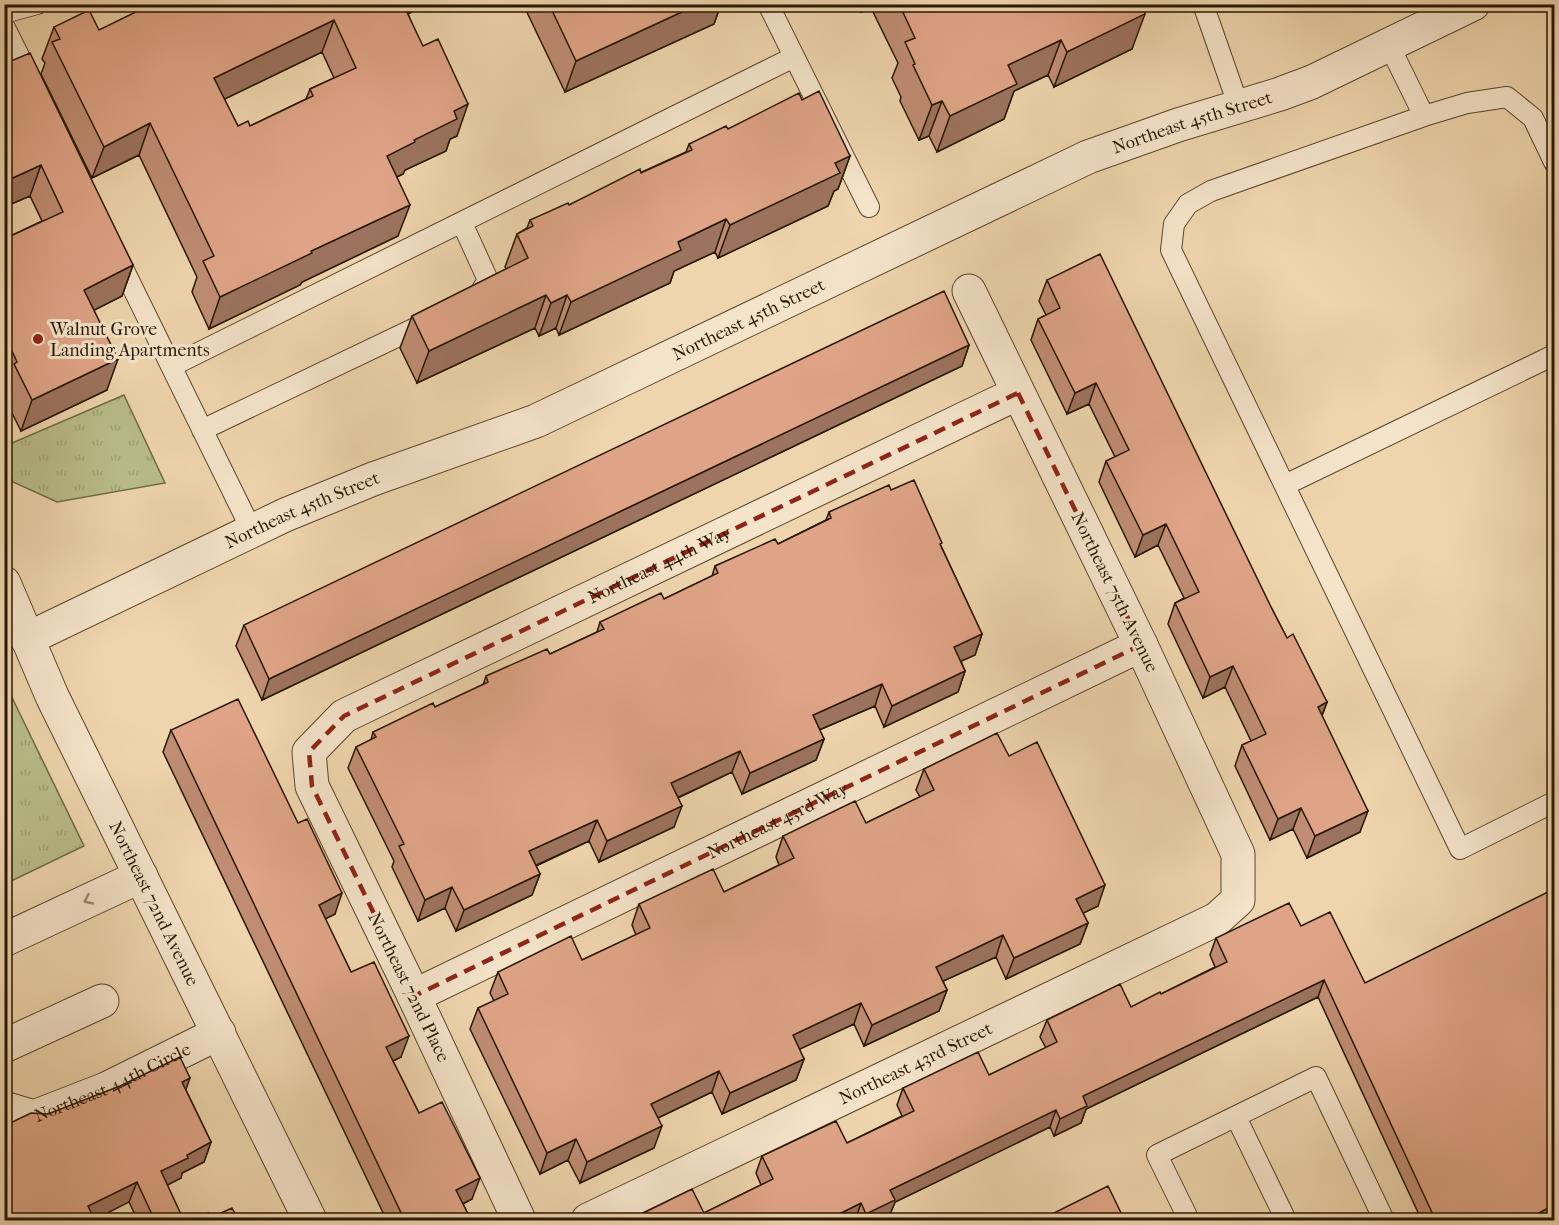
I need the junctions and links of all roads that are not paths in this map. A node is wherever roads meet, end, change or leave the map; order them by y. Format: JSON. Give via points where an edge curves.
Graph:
{"nodes":[{"id":1,"x":38,"y":4,"type":"edge"},
{"id":2,"x":768,"y":4,"type":"edge"},
{"id":3,"x":1473,"y":4,"type":"edge"},
{"id":4,"x":1205,"y":5,"type":"edge"},
{"id":5,"x":4,"y":13,"type":"edge"},
{"id":6,"x":4,"y":26,"type":"edge"},
{"id":7,"x":1389,"y":45,"type":"junction"},
{"id":8,"x":794,"y":57,"type":"junction"},
{"id":9,"x":41,"y":101,"type":"edge"},
{"id":10,"x":1239,"y":107,"type":"junction"},
{"id":11,"x":1424,"y":116,"type":"junction"},
{"id":12,"x":1554,"y":162,"type":"edge"},
{"id":13,"x":869,"y":207,"type":"dead end"},
{"id":14,"x":462,"y":223,"type":"junction"},
{"id":15,"x":109,"y":239,"type":"edge"},
{"id":16,"x":969,"y":291,"type":"dead end"},
{"id":17,"x":1554,"y":355,"type":"edge"},
{"id":18,"x":172,"y":366,"type":"junction"},
{"id":19,"x":1018,"y":393,"type":"junction"},
{"id":20,"x":202,"y":430,"type":"junction"},
{"id":21,"x":1285,"y":485,"type":"junction"},
{"id":22,"x":252,"y":531,"type":"junction"},
{"id":23,"x":4,"y":583,"type":"edge"},
{"id":24,"x":27,"y":639,"type":"junction"},
{"id":25,"x":1141,"y":645,"type":"junction"},
{"id":26,"x":309,"y":752,"type":"joint"},
{"id":27,"x":1554,"y":802,"type":"edge"},
{"id":28,"x":141,"y":876,"type":"junction"},
{"id":29,"x":1238,"y":900,"type":"joint"},
{"id":30,"x":4,"y":940,"type":"edge"},
{"id":31,"x":414,"y":996,"type":"junction"},
{"id":32,"x":102,"y":1001,"type":"dead end"},
{"id":33,"x":219,"y":1033,"type":"junction"},
{"id":34,"x":4,"y":1046,"type":"edge"},
{"id":35,"x":4,"y":1108,"type":"edge"},
{"id":36,"x":1236,"y":1117,"type":"junction"},
{"id":37,"x":310,"y":1221,"type":"edge"},
{"id":38,"x":519,"y":1221,"type":"edge"},
{"id":39,"x":588,"y":1221,"type":"edge"},
{"id":40,"x":1189,"y":1221,"type":"edge"},
{"id":41,"x":1286,"y":1221,"type":"edge"},
{"id":42,"x":1384,"y":1221,"type":"edge"}],
"edges":[{"from":1,"to":5,"type":"lane"},
{"from":2,"to":8,"type":"lane"},
{"from":3,"to":7,"type":"street","name":"Northeast 45th Street"},
{"from":4,"to":10,"type":"lane"},
{"from":6,"to":9,"type":"lane"},
{"from":7,"to":10,"type":"street","name":"Northeast 45th Street","via":[[1312,82]]},
{"from":7,"to":11,"type":"lane"},
{"from":8,"to":13,"type":"lane"},
{"from":8,"to":14,"type":"lane"},
{"from":10,"to":22,"type":"street","name":"Northeast 45th Street","via":[[1088,157],[536,421],[374,479]]},
{"from":11,"to":12,"type":"lane","via":[[1467,103],[1507,97],[1533,118]]},
{"from":11,"to":21,"type":"lane","via":[[1211,191],[1188,204],[1174,224],[1171,250]]},
{"from":14,"to":18,"type":"lane"},
{"from":14,"to":20,"type":"lane","via":[[488,280],[476,299]]},
{"from":15,"to":18,"type":"lane"},
{"from":16,"to":19,"type":"street","name":"Northeast 75th Avenue"},
{"from":17,"to":21,"type":"lane"},
{"from":18,"to":20,"type":"lane"},
{"from":19,"to":25,"type":"street","name":"Northeast 75th Avenue"},
{"from":19,"to":26,"type":"street","name":"Northeast 44th Way","via":[[344,716]]},
{"from":20,"to":22,"type":"lane"},
{"from":21,"to":27,"type":"lane","via":[[1460,849]]},
{"from":22,"to":24,"type":"street","name":"Northeast 45th Street"},
{"from":23,"to":24,"type":"street","name":"Northeast 72nd Avenue"},
{"from":24,"to":28,"type":"street","name":"Northeast 72nd Avenue"},
{"from":25,"to":29,"type":"street","name":"Northeast 75th Avenue","via":[[1238,854]]},
{"from":25,"to":31,"type":"street","name":"Northeast 43rd Way"},
{"from":26,"to":31,"type":"street","name":"Northeast 72nd Place","via":[[312,786]]},
{"from":28,"to":30,"type":"street","one_way":true},
{"from":28,"to":33,"type":"street","name":"Northeast 72nd Avenue"},
{"from":29,"to":39,"type":"street","name":"Northeast 43rd Street","via":[[1217,919]]},
{"from":31,"to":38,"type":"street","name":"Northeast 72nd Place"},
{"from":32,"to":34,"type":"street"},
{"from":33,"to":35,"type":"street","name":"Northeast 44th Circle","via":[[106,1089],[34,1117]]},
{"from":33,"to":37,"type":"street","name":"Northeast 72nd Avenue"},
{"from":36,"to":40,"type":"lane","via":[[1157,1155]]},
{"from":36,"to":41,"type":"lane"},
{"from":36,"to":42,"type":"lane","via":[[1316,1077]]}]}
